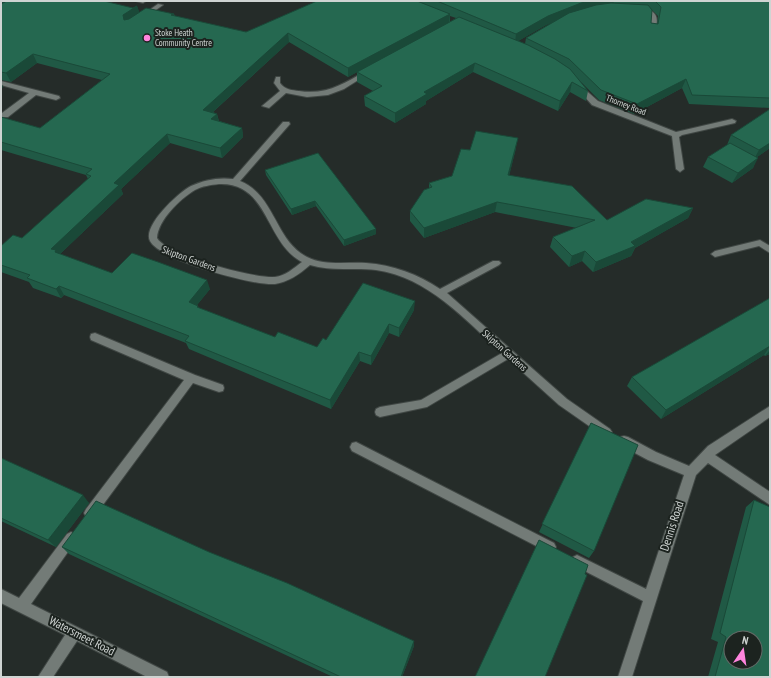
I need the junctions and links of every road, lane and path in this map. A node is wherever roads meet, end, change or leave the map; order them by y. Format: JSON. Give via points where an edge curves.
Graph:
{"nodes":[{"id":1,"x":139,"y":1,"type":"edge"},
{"id":2,"x":143,"y":2,"type":"edge"},
{"id":3,"x":160,"y":4,"type":"dead end"},
{"id":4,"x":632,"y":8,"type":"edge"},
{"id":5,"x":135,"y":22,"type":"edge"},
{"id":6,"x":652,"y":31,"type":"edge"},
{"id":7,"x":375,"y":68,"type":"edge"},
{"id":8,"x":278,"y":78,"type":"dead end"},
{"id":9,"x":574,"y":81,"type":"edge"},
{"id":10,"x":1,"y":83,"type":"edge"},
{"id":11,"x":285,"y":91,"type":"junction"},
{"id":12,"x":35,"y":92,"type":"junction"},
{"id":13,"x":56,"y":98,"type":"dead end"},
{"id":14,"x":266,"y":106,"type":"dead end"},
{"id":15,"x":5,"y":115,"type":"dead end"},
{"id":16,"x":732,"y":121,"type":"dead end"},
{"id":17,"x":286,"y":124,"type":"dead end"},
{"id":18,"x":677,"y":135,"type":"junction"},
{"id":19,"x":680,"y":169,"type":"dead end"},
{"id":20,"x":235,"y":182,"type":"junction"},
{"id":21,"x":770,"y":250,"type":"edge"},
{"id":22,"x":715,"y":254,"type":"dead end"},
{"id":23,"x":309,"y":261,"type":"junction"},
{"id":24,"x":496,"y":263,"type":"dead end"},
{"id":25,"x":440,"y":293,"type":"junction"},
{"id":26,"x":95,"y":337,"type":"dead end"},
{"id":27,"x":509,"y":354,"type":"junction"},
{"id":28,"x":190,"y":378,"type":"junction"},
{"id":29,"x":219,"y":388,"type":"dead end"},
{"id":30,"x":770,"y":411,"type":"edge"},
{"id":31,"x":380,"y":412,"type":"dead end"},
{"id":32,"x":356,"y":447,"type":"dead end"},
{"id":33,"x":706,"y":455,"type":"junction"},
{"id":34,"x":691,"y":472,"type":"junction"},
{"id":35,"x":770,"y":499,"type":"edge"},
{"id":36,"x":1,"y":596,"type":"edge"},
{"id":37,"x":650,"y":598,"type":"junction"},
{"id":38,"x":21,"y":606,"type":"junction"},
{"id":39,"x":75,"y":632,"type":"junction"},
{"id":40,"x":45,"y":677,"type":"edge"},
{"id":41,"x":162,"y":677,"type":"edge"},
{"id":42,"x":625,"y":677,"type":"edge"}],
"edges":[{"from":1,"to":2,"type":"street"},
{"from":3,"to":5,"type":"street"},
{"from":4,"to":6,"type":"street","via":[[649,8],[655,18]]},
{"from":7,"to":11,"type":"street","via":[[324,95]]},
{"from":8,"to":11,"type":"street","via":[[277,83]]},
{"from":9,"to":18,"type":"street","name":"Thorney Road","via":[[588,98],[596,103]]},
{"from":10,"to":12,"type":"street"},
{"from":11,"to":14,"type":"street"},
{"from":12,"to":13,"type":"street"},
{"from":12,"to":15,"type":"street"},
{"from":16,"to":18,"type":"street","via":[[686,130]]},
{"from":17,"to":20,"type":"street"},
{"from":18,"to":19,"type":"street","via":[[675,142]]},
{"from":20,"to":23,"type":"street","name":"Skipton Gardens","via":[[243,184],[256,194],[290,249],[302,259]]},
{"from":20,"to":23,"type":"street","name":"Skipton Gardens","via":[[216,181],[192,189],[158,221],[153,229],[152,237],[157,246],[168,252],[262,281],[277,280],[290,275]]},
{"from":21,"to":22,"type":"street","via":[[760,243]]},
{"from":23,"to":25,"type":"street","name":"Skipton Gardens","via":[[336,267],[366,266],[388,269],[408,274]]},
{"from":24,"to":25,"type":"street"},
{"from":25,"to":27,"type":"street","name":"Skipton Gardens"},
{"from":26,"to":28,"type":"street"},
{"from":27,"to":31,"type":"street","via":[[423,404]]},
{"from":27,"to":34,"type":"street","name":"Skipton Gardens","via":[[586,419],[652,456]]},
{"from":28,"to":29,"type":"street"},
{"from":28,"to":38,"type":"street"},
{"from":30,"to":33,"type":"street","name":"Dennis Road"},
{"from":32,"to":37,"type":"street"},
{"from":33,"to":34,"type":"street","name":"Dennis Road"},
{"from":33,"to":35,"type":"street"},
{"from":34,"to":37,"type":"street","name":"Dennis Road"},
{"from":36,"to":38,"type":"street","name":"Watersmeet Road"},
{"from":37,"to":42,"type":"street","name":"Dennis Road"},
{"from":38,"to":39,"type":"street","name":"Watersmeet Road"},
{"from":39,"to":40,"type":"street"},
{"from":39,"to":41,"type":"street","name":"Watersmeet Road"}]}
